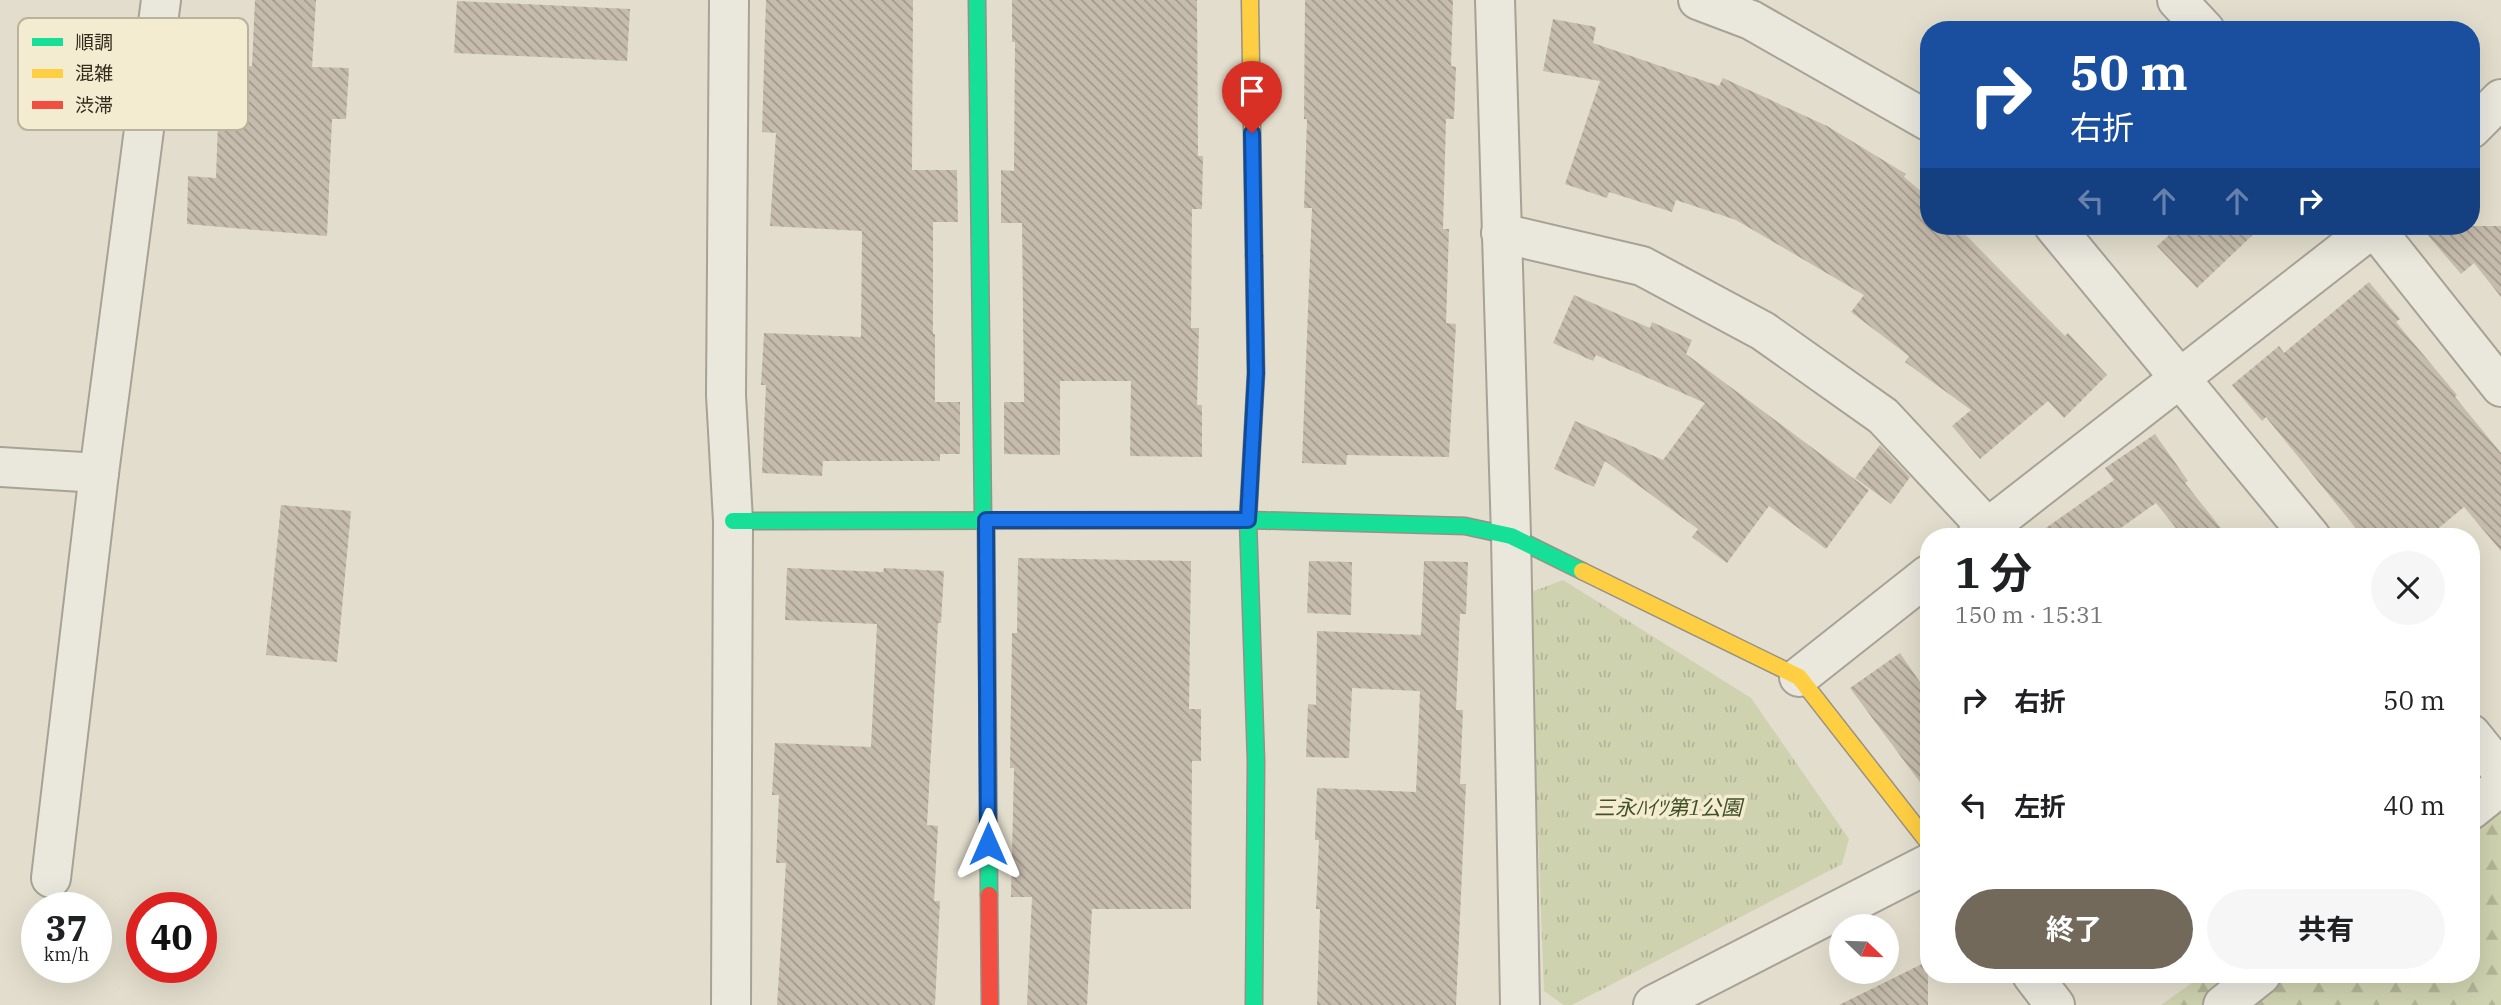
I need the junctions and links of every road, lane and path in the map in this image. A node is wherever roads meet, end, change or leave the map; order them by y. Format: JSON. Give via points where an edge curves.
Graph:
{"nodes":[{"id":1,"x":161,"y":0,"type":"edge"},
{"id":2,"x":729,"y":0,"type":"edge"},
{"id":3,"x":977,"y":0,"type":"edge"},
{"id":4,"x":1250,"y":0,"type":"edge"},
{"id":5,"x":1495,"y":0,"type":"edge"},
{"id":6,"x":1698,"y":0,"type":"edge"},
{"id":7,"x":2177,"y":0,"type":"edge"},
{"id":8,"x":159,"y":18,"type":"edge"},
{"id":9,"x":2197,"y":21,"type":"edge"},
{"id":10,"x":2501,"y":99,"type":"edge"},
{"id":11,"x":1920,"y":116,"type":"edge"},
{"id":12,"x":2480,"y":120,"type":"edge"},
{"id":13,"x":144,"y":130,"type":"edge"},
{"id":14,"x":1502,"y":233,"type":"junction"},
{"id":15,"x":2062,"y":235,"type":"edge"},
{"id":16,"x":2363,"y":235,"type":"edge"},
{"id":17,"x":2381,"y":235,"type":"edge"},
{"id":18,"x":2182,"y":378,"type":"junction"},
{"id":19,"x":2501,"y":387,"type":"edge"},
{"id":20,"x":0,"y":467,"type":"edge"},
{"id":21,"x":99,"y":473,"type":"junction"},
{"id":22,"x":986,"y":520,"type":"junction"},
{"id":23,"x":1248,"y":520,"type":"junction"},
{"id":24,"x":733,"y":521,"type":"junction"},
{"id":25,"x":1982,"y":528,"type":"edge"},
{"id":26,"x":1994,"y":528,"type":"edge"},
{"id":27,"x":2304,"y":528,"type":"edge"},
{"id":28,"x":1511,"y":536,"type":"junction"},
{"id":29,"x":1920,"y":581,"type":"edge"},
{"id":30,"x":1799,"y":677,"type":"junction"},
{"id":31,"x":2480,"y":745,"type":"edge"},
{"id":32,"x":2501,"y":771,"type":"edge"},
{"id":33,"x":2501,"y":786,"type":"edge"},
{"id":34,"x":2480,"y":803,"type":"edge"},
{"id":35,"x":1920,"y":832,"type":"edge"},
{"id":36,"x":1920,"y":868,"type":"edge"},
{"id":37,"x":51,"y":878,"type":"dead end"},
{"id":38,"x":2038,"y":983,"type":"edge"},
{"id":39,"x":2251,"y":983,"type":"edge"},
{"id":40,"x":731,"y":1005,"type":"edge"},
{"id":41,"x":990,"y":1005,"type":"edge"},
{"id":42,"x":1254,"y":1005,"type":"edge"},
{"id":43,"x":1520,"y":1005,"type":"edge"},
{"id":44,"x":1653,"y":1005,"type":"edge"},
{"id":45,"x":2055,"y":1005,"type":"edge"},
{"id":46,"x":2223,"y":1005,"type":"edge"}],
"edges":[{"from":1,"to":8,"type":"street"},
{"from":2,"to":24,"type":"street","via":[[726,395]]},
{"from":3,"to":22,"type":"street"},
{"from":4,"to":23,"type":"street","via":[[1256,373]]},
{"from":5,"to":14,"type":"street"},
{"from":6,"to":11,"type":"street","via":[[1752,20]]},
{"from":7,"to":9,"type":"street"},
{"from":10,"to":12,"type":"street"},
{"from":13,"to":21,"type":"street"},
{"from":14,"to":25,"type":"street","via":[[1642,265],[1763,331],[1883,416]]},
{"from":14,"to":28,"type":"street"},
{"from":15,"to":18,"type":"street"},
{"from":16,"to":18,"type":"street"},
{"from":17,"to":19,"type":"street"},
{"from":18,"to":26,"type":"street"},
{"from":18,"to":27,"type":"street"},
{"from":20,"to":21,"type":"street"},
{"from":21,"to":37,"type":"street"},
{"from":22,"to":23,"type":"street"},
{"from":22,"to":24,"type":"street"},
{"from":22,"to":41,"type":"street"},
{"from":23,"to":28,"type":"street","via":[[1465,526]]},
{"from":23,"to":42,"type":"street","via":[[1256,761]]},
{"from":24,"to":40,"type":"street"},
{"from":28,"to":30,"type":"street"},
{"from":28,"to":43,"type":"street"},
{"from":29,"to":30,"type":"street"},
{"from":30,"to":35,"type":"street"},
{"from":31,"to":32,"type":"street"},
{"from":33,"to":34,"type":"street"},
{"from":36,"to":44,"type":"street"},
{"from":38,"to":45,"type":"street"},
{"from":39,"to":46,"type":"street"}]}
